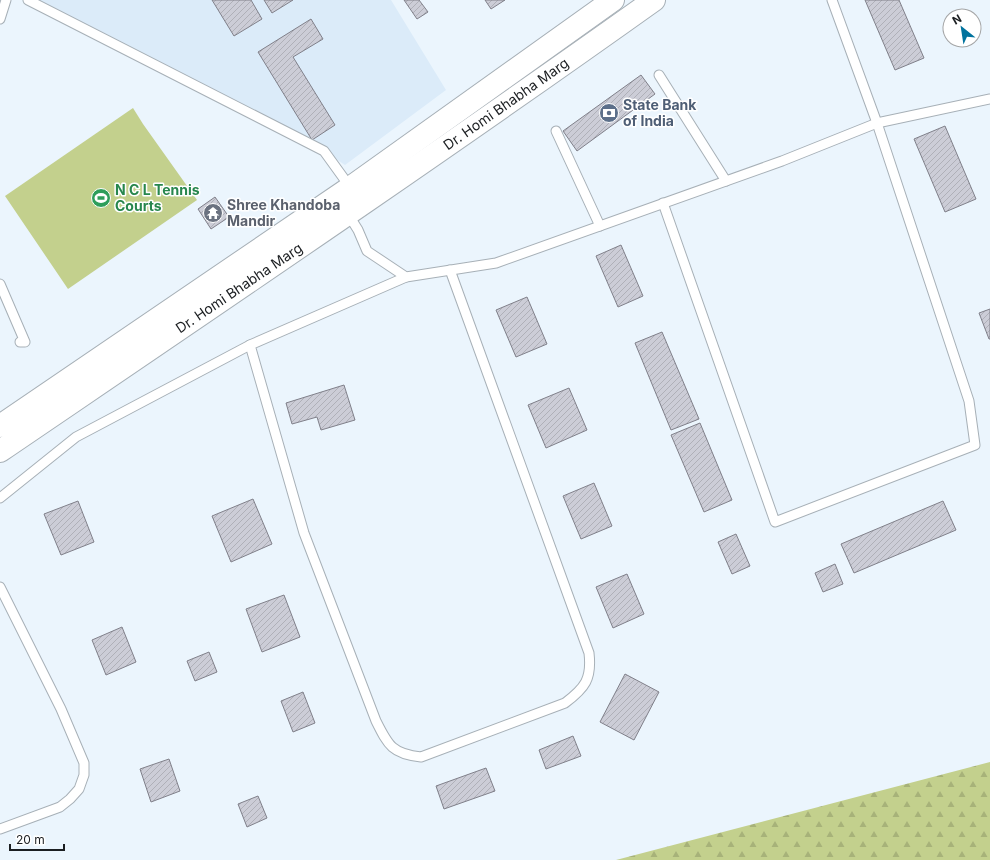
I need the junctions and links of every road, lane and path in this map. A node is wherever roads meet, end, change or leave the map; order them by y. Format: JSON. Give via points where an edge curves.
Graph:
{"nodes":[{"id":1,"x":6,"y":0,"type":"edge"},
{"id":2,"x":28,"y":0,"type":"edge"},
{"id":3,"x":613,"y":0,"type":"edge"},
{"id":4,"x":654,"y":0,"type":"edge"},
{"id":5,"x":832,"y":0,"type":"edge"},
{"id":6,"x":0,"y":19,"type":"edge"},
{"id":7,"x":659,"y":75,"type":"dead end"},
{"id":8,"x":990,"y":99,"type":"edge"},
{"id":9,"x":877,"y":123,"type":"junction"},
{"id":10,"x":556,"y":131,"type":"dead end"},
{"id":11,"x":726,"y":181,"type":"junction"},
{"id":12,"x":350,"y":187,"type":"junction"},
{"id":13,"x":663,"y":203,"type":"junction"},
{"id":14,"x":348,"y":214,"type":"junction"},
{"id":15,"x":600,"y":226,"type":"junction"},
{"id":16,"x":450,"y":270,"type":"junction"},
{"id":17,"x":406,"y":277,"type":"junction"},
{"id":18,"x":0,"y":284,"type":"edge"},
{"id":19,"x":20,"y":342,"type":"dead end"},
{"id":20,"x":250,"y":345,"type":"junction"},
{"id":21,"x":0,"y":426,"type":"edge"},
{"id":22,"x":0,"y":451,"type":"edge"},
{"id":23,"x":0,"y":498,"type":"edge"},
{"id":24,"x":0,"y":587,"type":"edge"},
{"id":25,"x":0,"y":829,"type":"edge"}],
"edges":[{"from":1,"to":6,"type":"lane"},
{"from":2,"to":12,"type":"lane","via":[[324,151]]},
{"from":3,"to":12,"type":"main road","name":"Dr. Homi Bhabha Marg"},
{"from":4,"to":14,"type":"main road","name":"Dr. Homi Bhabha Marg"},
{"from":5,"to":9,"type":"lane"},
{"from":7,"to":11,"type":"lane"},
{"from":8,"to":9,"type":"lane"},
{"from":9,"to":11,"type":"lane"},
{"from":9,"to":13,"type":"lane","via":[[969,401],[976,445],[775,522]]},
{"from":10,"to":15,"type":"lane"},
{"from":11,"to":13,"type":"lane"},
{"from":12,"to":21,"type":"main road","name":"Dr. Homi Bhabha Marg"},
{"from":13,"to":15,"type":"lane"},
{"from":14,"to":17,"type":"lane","via":[[367,251]]},
{"from":14,"to":22,"type":"main road","name":"Dr. Homi Bhabha Marg"},
{"from":15,"to":16,"type":"lane","via":[[496,263]]},
{"from":16,"to":17,"type":"lane"},
{"from":16,"to":20,"type":"lane","via":[[589,653],[587,681],[578,693],[565,703],[421,757],[397,752],[385,739],[304,532]]},
{"from":17,"to":20,"type":"lane"},
{"from":18,"to":19,"type":"lane","via":[[25,342]]},
{"from":20,"to":23,"type":"lane","via":[[76,437]]},
{"from":24,"to":25,"type":"lane","via":[[61,709],[84,763],[84,775],[79,789],[60,807]]}]}
